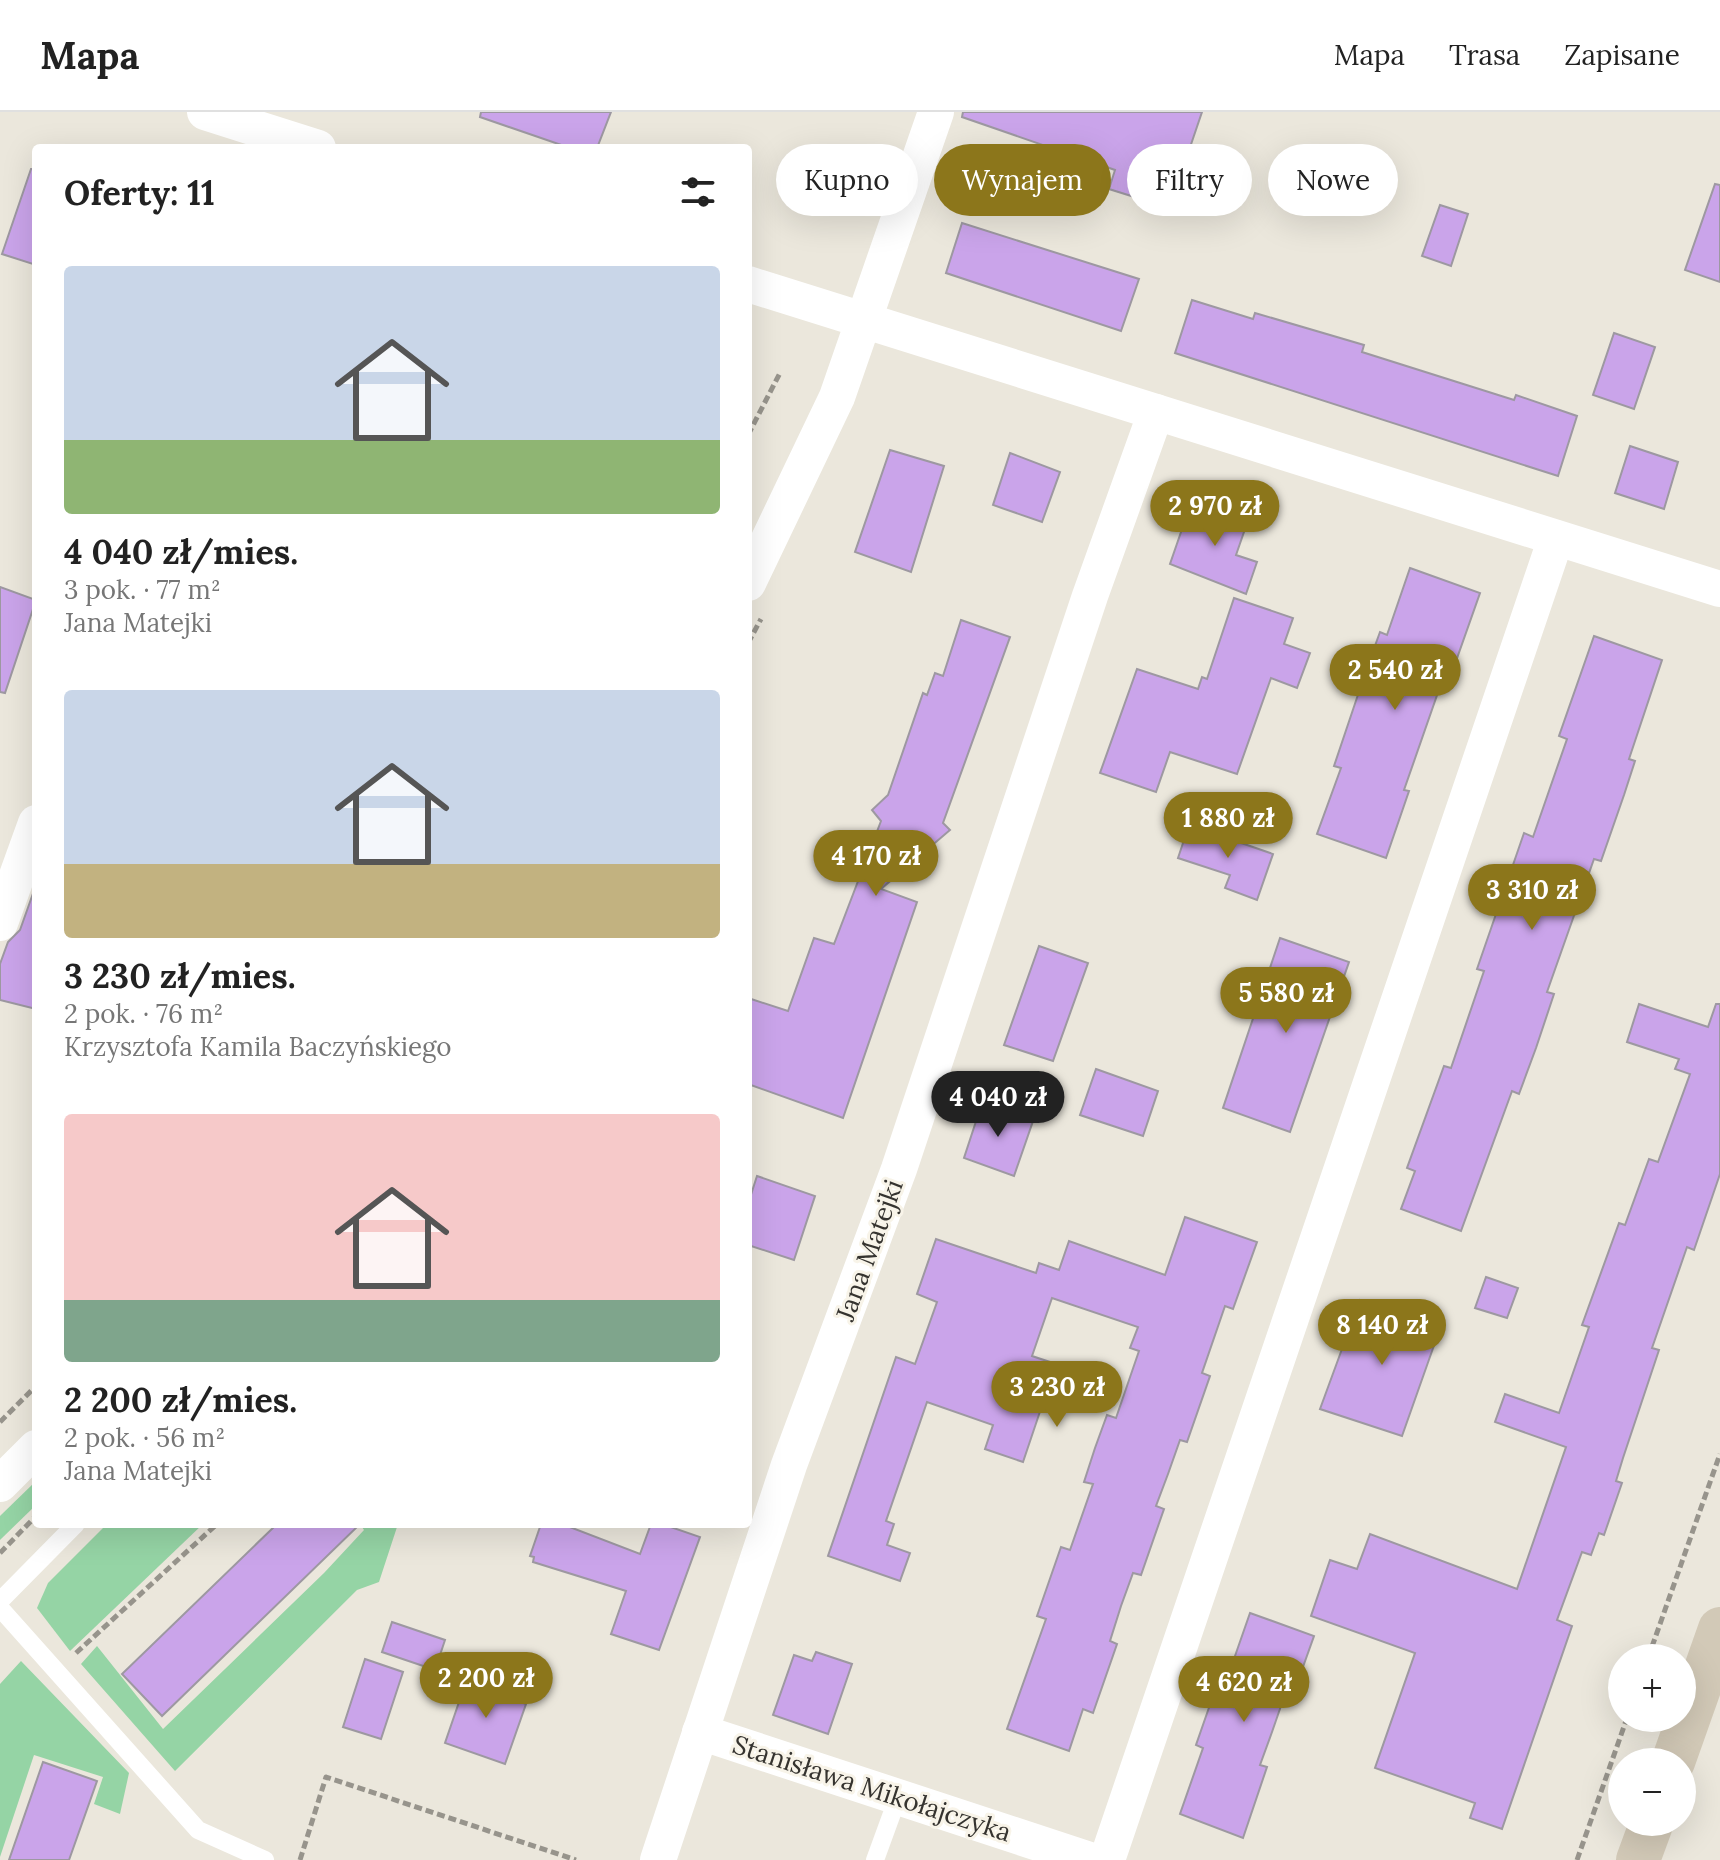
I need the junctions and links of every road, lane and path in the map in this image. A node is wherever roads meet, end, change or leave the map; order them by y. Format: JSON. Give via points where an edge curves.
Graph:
{"nodes":[{"id":1,"x":205,"y":112,"type":"edge"},
{"id":2,"x":936,"y":112,"type":"edge"},
{"id":3,"x":266,"y":140,"type":"edge"},
{"id":4,"x":292,"y":144,"type":"edge"},
{"id":5,"x":752,"y":285,"type":"edge"},
{"id":6,"x":865,"y":321,"type":"junction"},
{"id":7,"x":781,"y":371,"type":"dead end"},
{"id":8,"x":1156,"y":412,"type":"junction"},
{"id":9,"x":752,"y":427,"type":"edge"},
{"id":10,"x":1556,"y":538,"type":"junction"},
{"id":11,"x":752,"y":575,"type":"edge"},
{"id":12,"x":1720,"y":589,"type":"edge"},
{"id":13,"x":29,"y":865,"type":"edge"},
{"id":14,"x":0,"y":923,"type":"edge"},
{"id":15,"x":32,"y":1390,"type":"edge"},
{"id":16,"x":0,"y":1422,"type":"edge"},
{"id":17,"x":32,"y":1452,"type":"edge"},
{"id":18,"x":1720,"y":1454,"type":"edge"},
{"id":19,"x":0,"y":1484,"type":"edge"},
{"id":20,"x":32,"y":1520,"type":"edge"},
{"id":21,"x":73,"y":1528,"type":"edge"},
{"id":22,"x":213,"y":1528,"type":"edge"},
{"id":23,"x":0,"y":1553,"type":"edge"},
{"id":24,"x":1,"y":1610,"type":"edge"},
{"id":25,"x":1720,"y":1629,"type":"edge"},
{"id":26,"x":1653,"y":1644,"type":"edge"},
{"id":27,"x":56,"y":1671,"type":"junction"},
{"id":28,"x":700,"y":1732,"type":"junction"},
{"id":29,"x":1622,"y":1732,"type":"edge"},
{"id":30,"x":1678,"y":1748,"type":"edge"},
{"id":31,"x":898,"y":1797,"type":"junction"},
{"id":32,"x":1647,"y":1836,"type":"edge"},
{"id":33,"x":265,"y":1860,"type":"edge"},
{"id":34,"x":300,"y":1860,"type":"edge"},
{"id":35,"x":575,"y":1860,"type":"edge"},
{"id":36,"x":658,"y":1860,"type":"edge"},
{"id":37,"x":875,"y":1860,"type":"edge"},
{"id":38,"x":1090,"y":1860,"type":"edge"},
{"id":39,"x":1107,"y":1860,"type":"edge"},
{"id":40,"x":1577,"y":1860,"type":"edge"},
{"id":41,"x":1638,"y":1860,"type":"edge"}],
"edges":[{"from":1,"to":3,"type":"street"},
{"from":2,"to":6,"type":"street"},
{"from":3,"to":4,"type":"street"},
{"from":5,"to":6,"type":"street"},
{"from":6,"to":8,"type":"street"},
{"from":6,"to":11,"type":"street","via":[[802,475]]},
{"from":7,"to":9,"type":"path"},
{"from":8,"to":10,"type":"street"},
{"from":8,"to":28,"type":"street","name":"Jana Matejki","via":[[899,1169],[789,1465]]},
{"from":10,"to":12,"type":"street"},
{"from":10,"to":39,"type":"street"},
{"from":13,"to":14,"type":"street"},
{"from":15,"to":16,"type":"path"},
{"from":17,"to":19,"type":"street"},
{"from":18,"to":26,"type":"path"},
{"from":20,"to":23,"type":"path"},
{"from":21,"to":24,"type":"lane"},
{"from":22,"to":27,"type":"path"},
{"from":24,"to":27,"type":"lane"},
{"from":25,"to":30,"type":"street"},
{"from":27,"to":33,"type":"lane","via":[[198,1830]]},
{"from":28,"to":31,"type":"street","name":"Stanisława Mikołajczyka"},
{"from":28,"to":36,"type":"street","name":"Jana Matejki"},
{"from":29,"to":40,"type":"path"},
{"from":31,"to":37,"type":"lane"},
{"from":31,"to":38,"type":"street","name":"Stanisława Mikołajczyka"},
{"from":32,"to":41,"type":"street"},
{"from":34,"to":35,"type":"path","via":[[326,1777]]}]}
